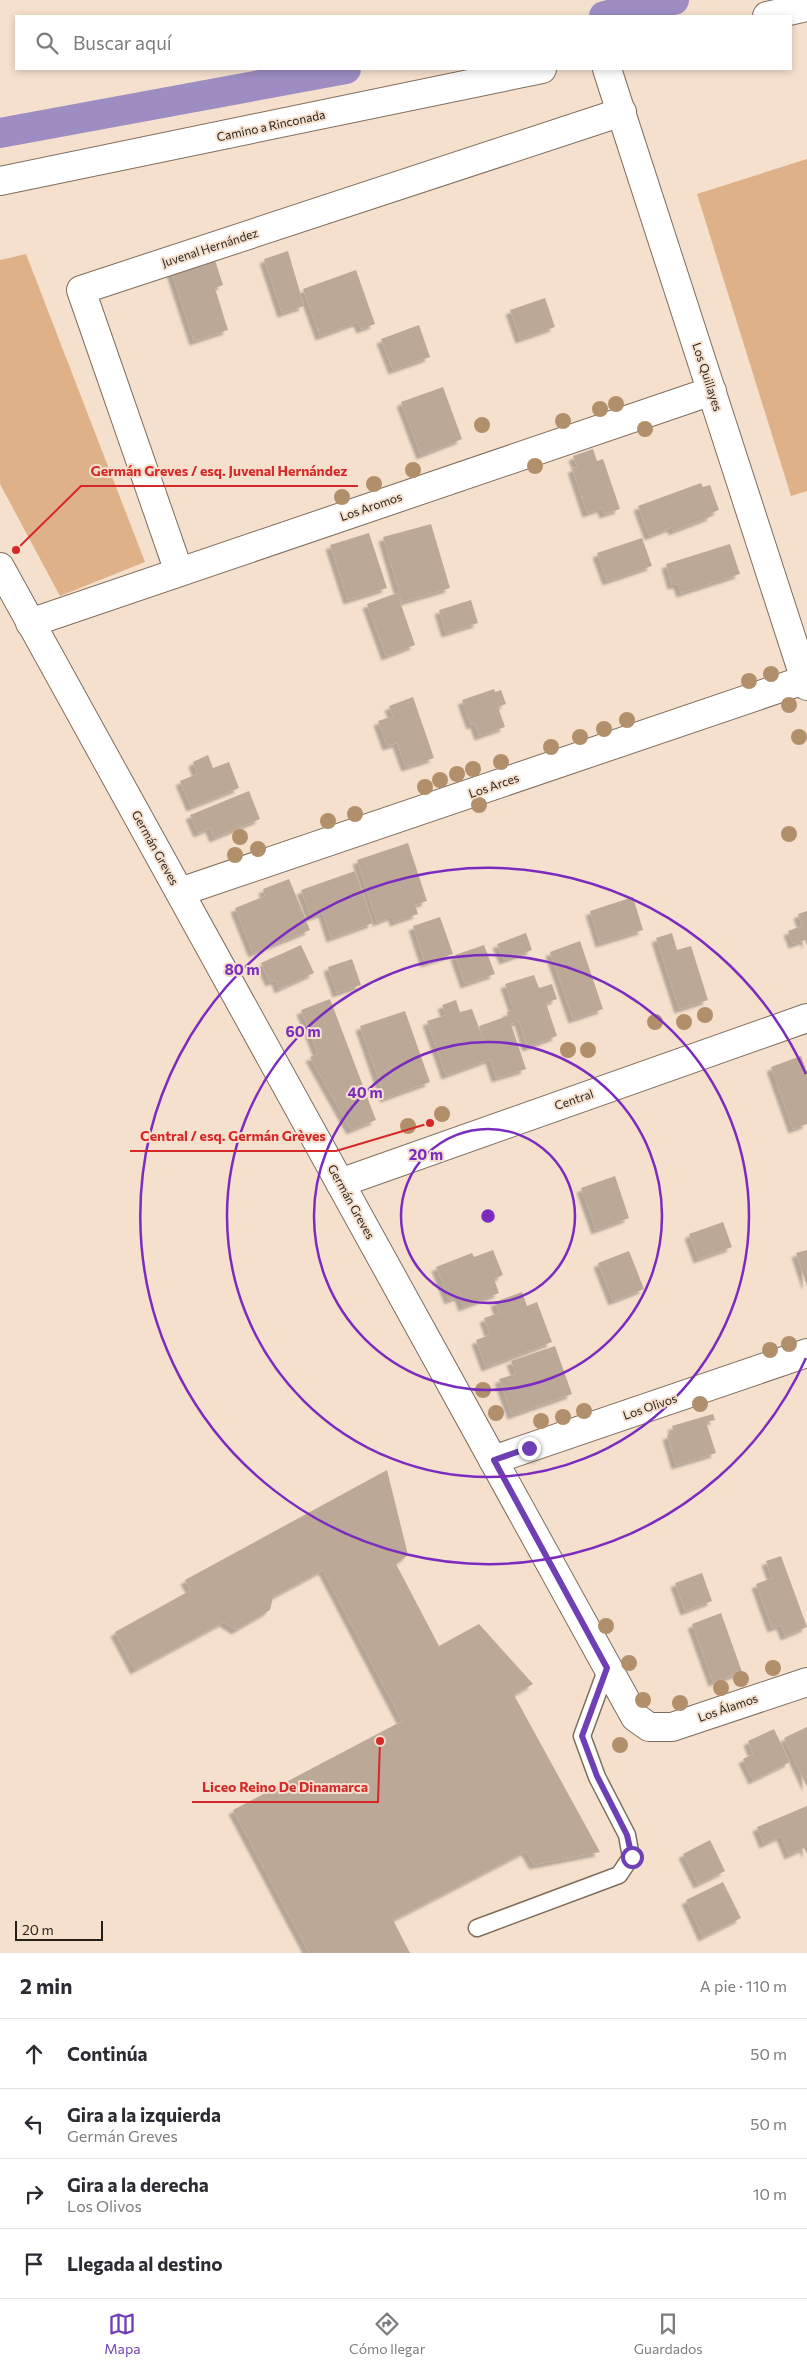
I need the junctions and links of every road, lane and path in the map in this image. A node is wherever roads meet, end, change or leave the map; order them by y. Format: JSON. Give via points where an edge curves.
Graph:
{"nodes":[{"id":1,"x":807,"y":6,"type":"edge"},
{"id":2,"x":771,"y":15,"type":"edge"},
{"id":3,"x":537,"y":70,"type":"edge"},
{"id":4,"x":607,"y":70,"type":"edge"},
{"id":5,"x":622,"y":112,"type":"junction"},
{"id":6,"x":0,"y":181,"type":"edge"},
{"id":7,"x":712,"y":391,"type":"junction"},
{"id":8,"x":0,"y":567,"type":"edge"},
{"id":9,"x":178,"y":572,"type":"junction"},
{"id":10,"x":30,"y":622,"type":"junction"},
{"id":11,"x":806,"y":682,"type":"edge"},
{"id":12,"x":180,"y":892,"type":"junction"},
{"id":13,"x":807,"y":1018,"type":"edge"},
{"id":14,"x":340,"y":1183,"type":"junction"},
{"id":15,"x":807,"y":1354,"type":"edge"},
{"id":16,"x":494,"y":1460,"type":"junction"},
{"id":17,"x":607,"y":1668,"type":"junction"},
{"id":18,"x":807,"y":1682,"type":"edge"},
{"id":19,"x":649,"y":1727,"type":"joint"},
{"id":20,"x":477,"y":1928,"type":"dead end"}],
"edges":[{"from":1,"to":2,"type":"street"},
{"from":3,"to":6,"type":"street","name":"Camino a Rinconada"},
{"from":4,"to":5,"type":"street","name":"Los Quillayes"},
{"from":5,"to":7,"type":"street","name":"Los Quillayes"},
{"from":5,"to":9,"type":"street","name":"Juvenal Hernández","via":[[81,290]]},
{"from":7,"to":9,"type":"street","name":"Los Aromos"},
{"from":7,"to":11,"type":"street","name":"Los Quillayes"},
{"from":8,"to":10,"type":"street","name":"Germán Greves"},
{"from":9,"to":10,"type":"street","name":"Los Aromos"},
{"from":10,"to":12,"type":"street","name":"Germán Greves"},
{"from":11,"to":12,"type":"street","name":"Los Arces"},
{"from":12,"to":14,"type":"street","name":"Germán Greves"},
{"from":13,"to":14,"type":"street","name":"Central"},
{"from":14,"to":16,"type":"street","name":"Germán Greves"},
{"from":15,"to":16,"type":"street","name":"Los Olivos"},
{"from":16,"to":17,"type":"street","name":"Germán Greves"},
{"from":17,"to":19,"type":"street","name":"Germán Greves","via":[[635,1718]]},
{"from":17,"to":20,"type":"lane","via":[[582,1736],[597,1776],[627,1835],[632,1857],[619,1874]]},
{"from":18,"to":19,"type":"street","name":"Los Álamos","via":[[672,1727]]}]}
